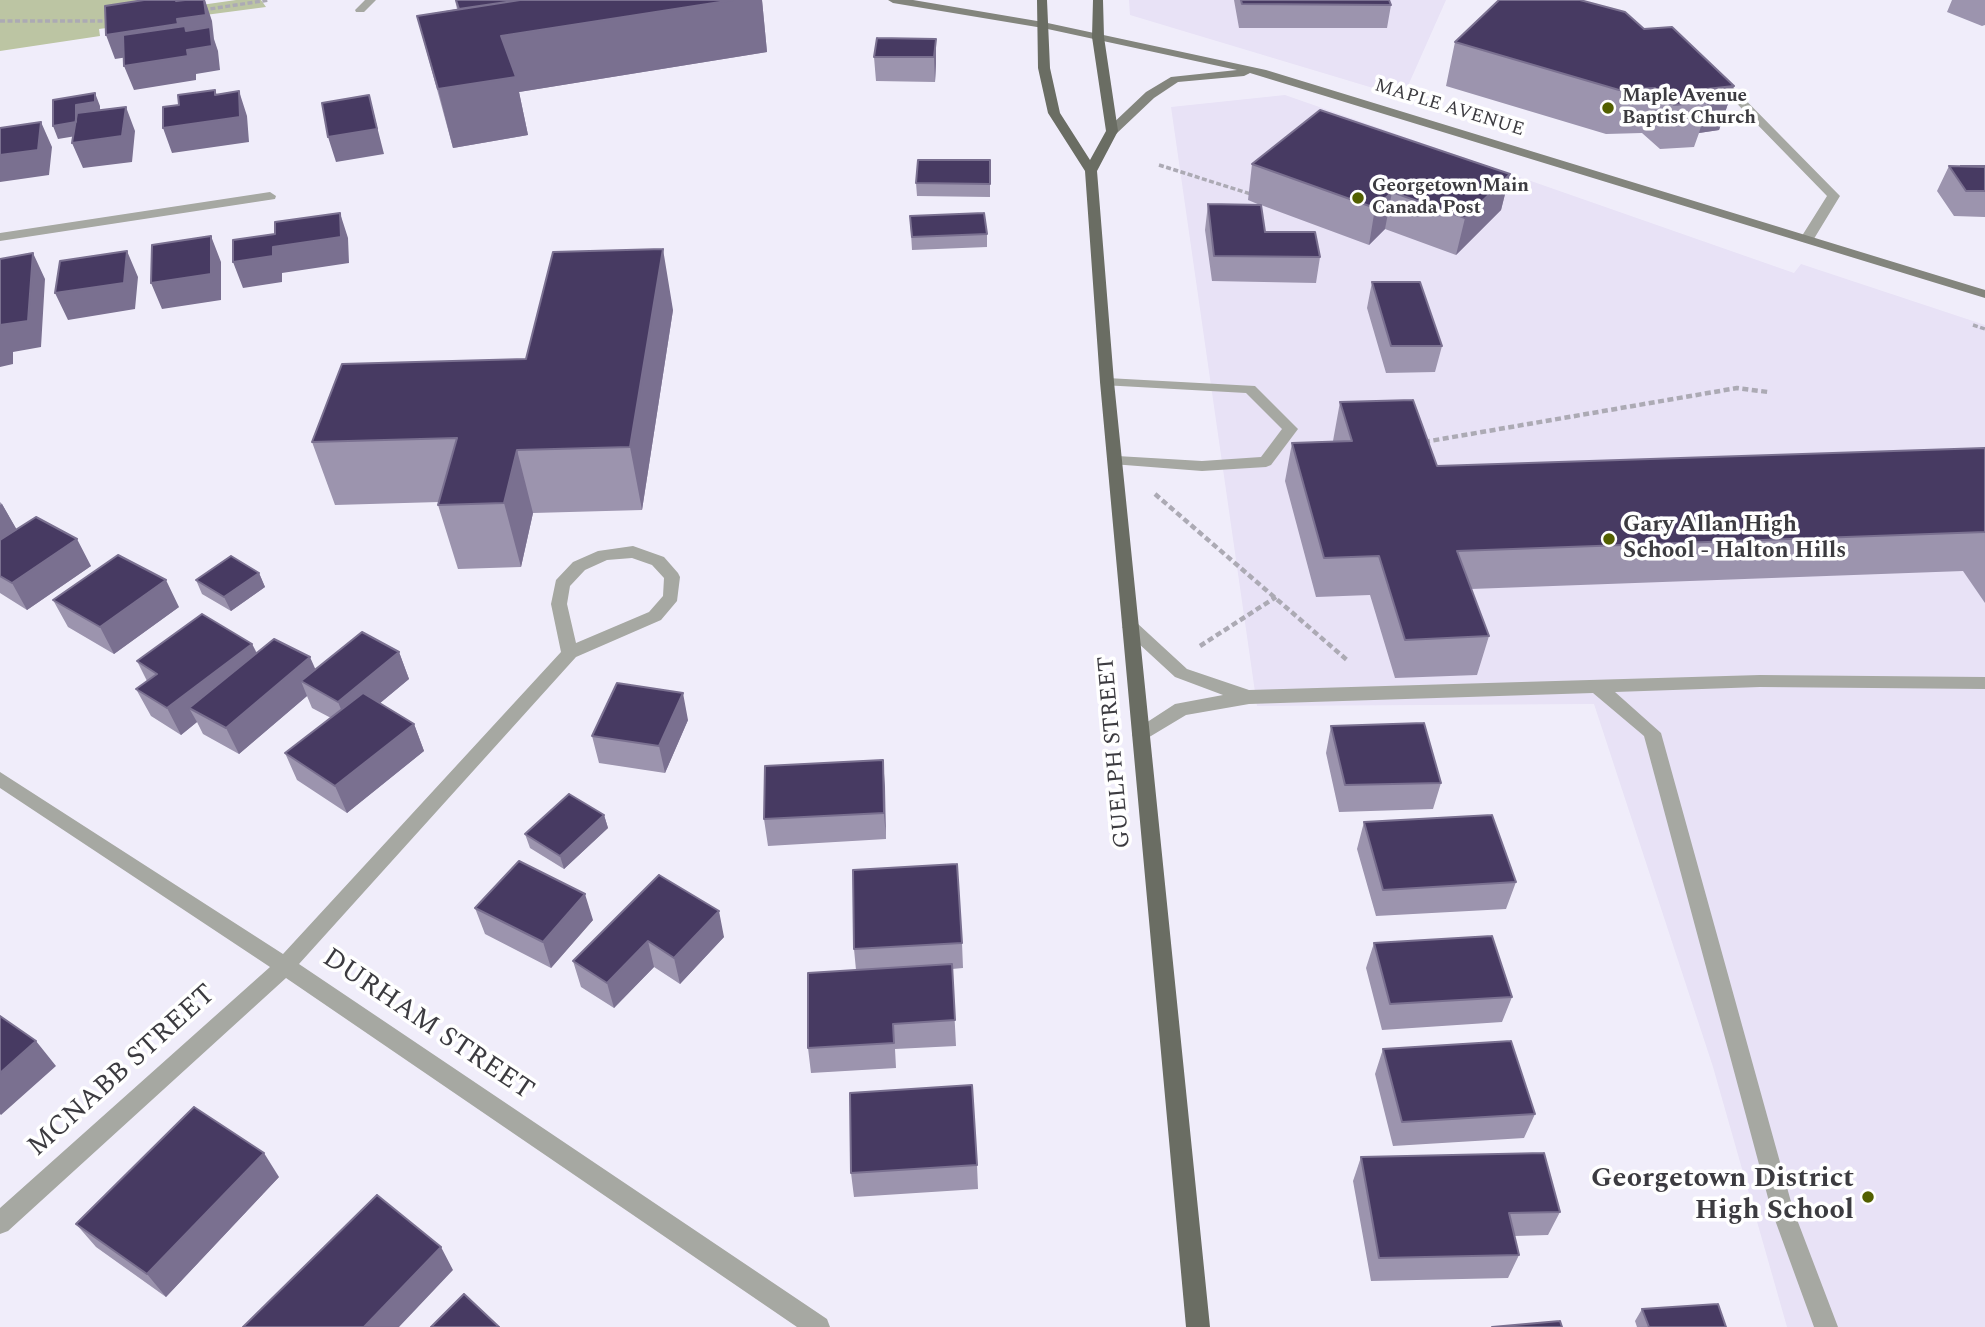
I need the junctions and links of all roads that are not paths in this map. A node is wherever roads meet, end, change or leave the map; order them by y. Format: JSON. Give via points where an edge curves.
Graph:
{"nodes":[{"id":1,"x":371,"y":0,"type":"edge"},
{"id":2,"x":893,"y":0,"type":"edge"},
{"id":3,"x":942,"y":0,"type":"edge"},
{"id":4,"x":1042,"y":0,"type":"edge"},
{"id":5,"x":1098,"y":0,"type":"edge"},
{"id":6,"x":910,"y":2,"type":"junction"},
{"id":7,"x":360,"y":9,"type":"dead end"},
{"id":8,"x":1043,"y":25,"type":"junction"},
{"id":9,"x":1098,"y":37,"type":"junction"},
{"id":10,"x":1709,"y":70,"type":"edge"},
{"id":11,"x":1262,"y":72,"type":"junction"},
{"id":12,"x":1112,"y":131,"type":"junction"},
{"id":13,"x":1091,"y":171,"type":"junction"},
{"id":14,"x":270,"y":196,"type":"dead end"},
{"id":15,"x":0,"y":237,"type":"edge"},
{"id":16,"x":1807,"y":239,"type":"junction"},
{"id":17,"x":1985,"y":294,"type":"edge"},
{"id":18,"x":1107,"y":382,"type":"junction"},
{"id":19,"x":1117,"y":461,"type":"junction"},
{"id":20,"x":1131,"y":627,"type":"junction"},
{"id":21,"x":570,"y":653,"type":"junction"},
{"id":22,"x":1985,"y":683,"type":"edge"},
{"id":23,"x":1600,"y":688,"type":"junction"},
{"id":24,"x":1249,"y":697,"type":"junction"},
{"id":25,"x":1141,"y":736,"type":"junction"},
{"id":26,"x":0,"y":779,"type":"edge"},
{"id":27,"x":285,"y":966,"type":"junction"},
{"id":28,"x":0,"y":1223,"type":"edge"},
{"id":29,"x":818,"y":1327,"type":"edge"},
{"id":30,"x":1198,"y":1327,"type":"edge"},
{"id":31,"x":1826,"y":1327,"type":"edge"}],
"edges":[{"from":1,"to":7,"type":"street"},
{"from":2,"to":6,"type":"main road","name":"MAPLE AVENUE"},
{"from":3,"to":6,"type":"main road"},
{"from":4,"to":8,"type":"main road","name":"GUELPH STREET"},
{"from":5,"to":9,"type":"main road"},
{"from":6,"to":8,"type":"main road","name":"MAPLE AVENUE"},
{"from":8,"to":9,"type":"main road","name":"MAPLE AVENUE"},
{"from":8,"to":13,"type":"main road","name":"GUELPH STREET","via":[[1044,68],[1054,113]]},
{"from":9,"to":11,"type":"main road","name":"MAPLE AVENUE"},
{"from":9,"to":12,"type":"main road"},
{"from":10,"to":16,"type":"street","via":[[1834,196]]},
{"from":11,"to":12,"type":"main road","via":[[1175,79],[1150,95]]},
{"from":11,"to":16,"type":"main road","name":"MAPLE AVENUE"},
{"from":12,"to":13,"type":"main road"},
{"from":13,"to":18,"type":"main road","name":"GUELPH STREET"},
{"from":14,"to":15,"type":"street"},
{"from":16,"to":17,"type":"main road","name":"MAPLE AVENUE"},
{"from":18,"to":19,"type":"main road","name":"GUELPH STREET"},
{"from":18,"to":19,"type":"street","via":[[1250,389],[1290,429],[1266,462],[1202,466]]},
{"from":19,"to":20,"type":"main road","name":"GUELPH STREET"},
{"from":20,"to":24,"type":"street","via":[[1181,673]]},
{"from":20,"to":25,"type":"main road","name":"GUELPH STREET"},
{"from":21,"to":21,"type":"street","via":[[655,616],[671,597],[671,577],[658,561],[633,552],[604,555],[579,566],[562,584],[559,604]]},
{"from":21,"to":27,"type":"street","name":"MCNABB STREET"},
{"from":22,"to":23,"type":"street","via":[[1760,681]]},
{"from":23,"to":24,"type":"street"},
{"from":23,"to":31,"type":"street","via":[[1651,733],[1782,1209]]},
{"from":24,"to":25,"type":"street","via":[[1181,709]]},
{"from":25,"to":30,"type":"main road","name":"GUELPH STREET"},
{"from":26,"to":27,"type":"street","name":"DURHAM STREET"},
{"from":27,"to":28,"type":"street","name":"MCNABB STREET"},
{"from":27,"to":29,"type":"street","name":"DURHAM STREET"}]}
